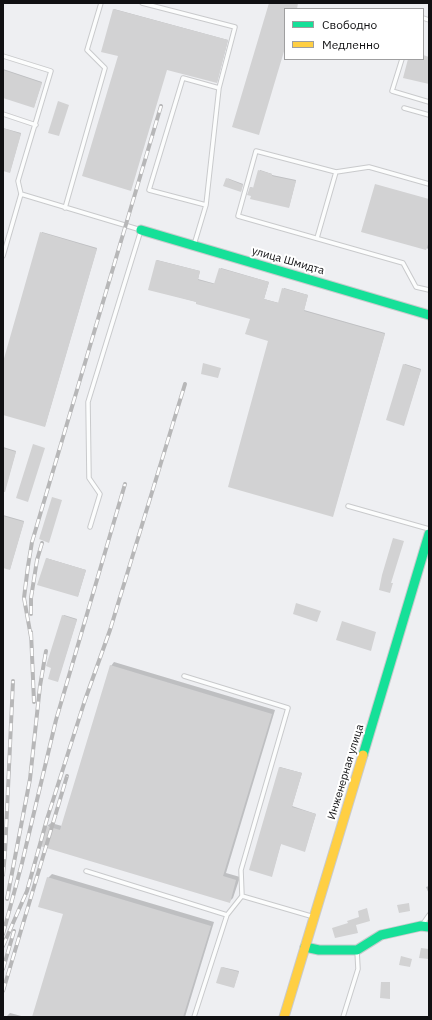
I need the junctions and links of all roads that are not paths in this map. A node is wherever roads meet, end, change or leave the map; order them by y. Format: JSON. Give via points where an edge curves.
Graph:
{"nodes":[{"id":1,"x":101,"y":3,"type":"edge"},
{"id":2,"x":142,"y":3,"type":"edge"},
{"id":3,"x":156,"y":5,"type":"edge"},
{"id":4,"x":3,"y":56,"type":"edge"},
{"id":5,"x":402,"y":60,"type":"edge"},
{"id":6,"x":219,"y":88,"type":"junction"},
{"id":7,"x":429,"y":102,"type":"edge"},
{"id":8,"x":404,"y":108,"type":"dead end"},
{"id":9,"x":3,"y":114,"type":"edge"},
{"id":10,"x":429,"y":115,"type":"edge"},
{"id":11,"x":36,"y":125,"type":"junction"},
{"id":12,"x":336,"y":172,"type":"junction"},
{"id":13,"x":429,"y":184,"type":"edge"},
{"id":14,"x":21,"y":194,"type":"junction"},
{"id":15,"x":206,"y":205,"type":"junction"},
{"id":16,"x":65,"y":208,"type":"junction"},
{"id":17,"x":141,"y":230,"type":"junction"},
{"id":18,"x":317,"y":238,"type":"junction"},
{"id":19,"x":194,"y":245,"type":"junction"},
{"id":20,"x":3,"y":256,"type":"edge"},
{"id":21,"x":429,"y":290,"type":"edge"},
{"id":22,"x":429,"y":315,"type":"edge"},
{"id":23,"x":348,"y":506,"type":"dead end"},
{"id":24,"x":90,"y":527,"type":"dead end"},
{"id":25,"x":429,"y":529,"type":"edge"},
{"id":26,"x":429,"y":534,"type":"edge"},
{"id":27,"x":184,"y":676,"type":"dead end"},
{"id":28,"x":86,"y":870,"type":"dead end"},
{"id":29,"x":242,"y":896,"type":"junction"},
{"id":30,"x":227,"y":915,"type":"junction"},
{"id":31,"x":429,"y":915,"type":"edge"},
{"id":32,"x":315,"y":918,"type":"junction"},
{"id":33,"x":425,"y":926,"type":"edge"},
{"id":34,"x":305,"y":947,"type":"junction"},
{"id":35,"x":357,"y":950,"type":"junction"},
{"id":36,"x":194,"y":1017,"type":"edge"},
{"id":37,"x":284,"y":1017,"type":"edge"},
{"id":38,"x":343,"y":1017,"type":"edge"}],
"edges":[{"from":1,"to":16,"type":"lane","via":[[88,50],[105,68]]},
{"from":2,"to":3,"type":"lane"},
{"from":3,"to":6,"type":"lane","via":[[235,27]]},
{"from":4,"to":11,"type":"lane","via":[[51,71]]},
{"from":5,"to":7,"type":"lane","via":[[392,91]]},
{"from":6,"to":15,"type":"lane"},
{"from":6,"to":15,"type":"lane","via":[[183,78],[149,190]]},
{"from":8,"to":10,"type":"lane"},
{"from":9,"to":11,"type":"lane"},
{"from":11,"to":14,"type":"lane","via":[[18,181]]},
{"from":12,"to":13,"type":"lane","via":[[370,166]]},
{"from":12,"to":18,"type":"lane"},
{"from":12,"to":18,"type":"lane","via":[[256,151],[238,216]]},
{"from":14,"to":16,"type":"lane"},
{"from":14,"to":20,"type":"lane"},
{"from":15,"to":19,"type":"lane"},
{"from":16,"to":17,"type":"lane"},
{"from":17,"to":19,"type":"street","name":"улица Шмидта"},
{"from":17,"to":24,"type":"lane","via":[[88,402],[89,478],[100,494]]},
{"from":18,"to":21,"type":"lane","via":[[403,263],[416,287]]},
{"from":19,"to":22,"type":"street","name":"улица Шмидта"},
{"from":23,"to":25,"type":"lane"},
{"from":26,"to":32,"type":"street","name":"Инженерная улица"},
{"from":27,"to":29,"type":"lane","via":[[288,708],[242,870]]},
{"from":28,"to":30,"type":"lane"},
{"from":29,"to":30,"type":"lane"},
{"from":29,"to":32,"type":"lane"},
{"from":30,"to":36,"type":"lane"},
{"from":31,"to":33,"type":"lane"},
{"from":32,"to":34,"type":"street","name":"Инженерная улица"},
{"from":33,"to":35,"type":"street","via":[[381,935]]},
{"from":34,"to":35,"type":"street","via":[[319,950]]},
{"from":34,"to":37,"type":"street","name":"Инженерная улица"},
{"from":35,"to":38,"type":"lane","via":[[358,969]]}]}
